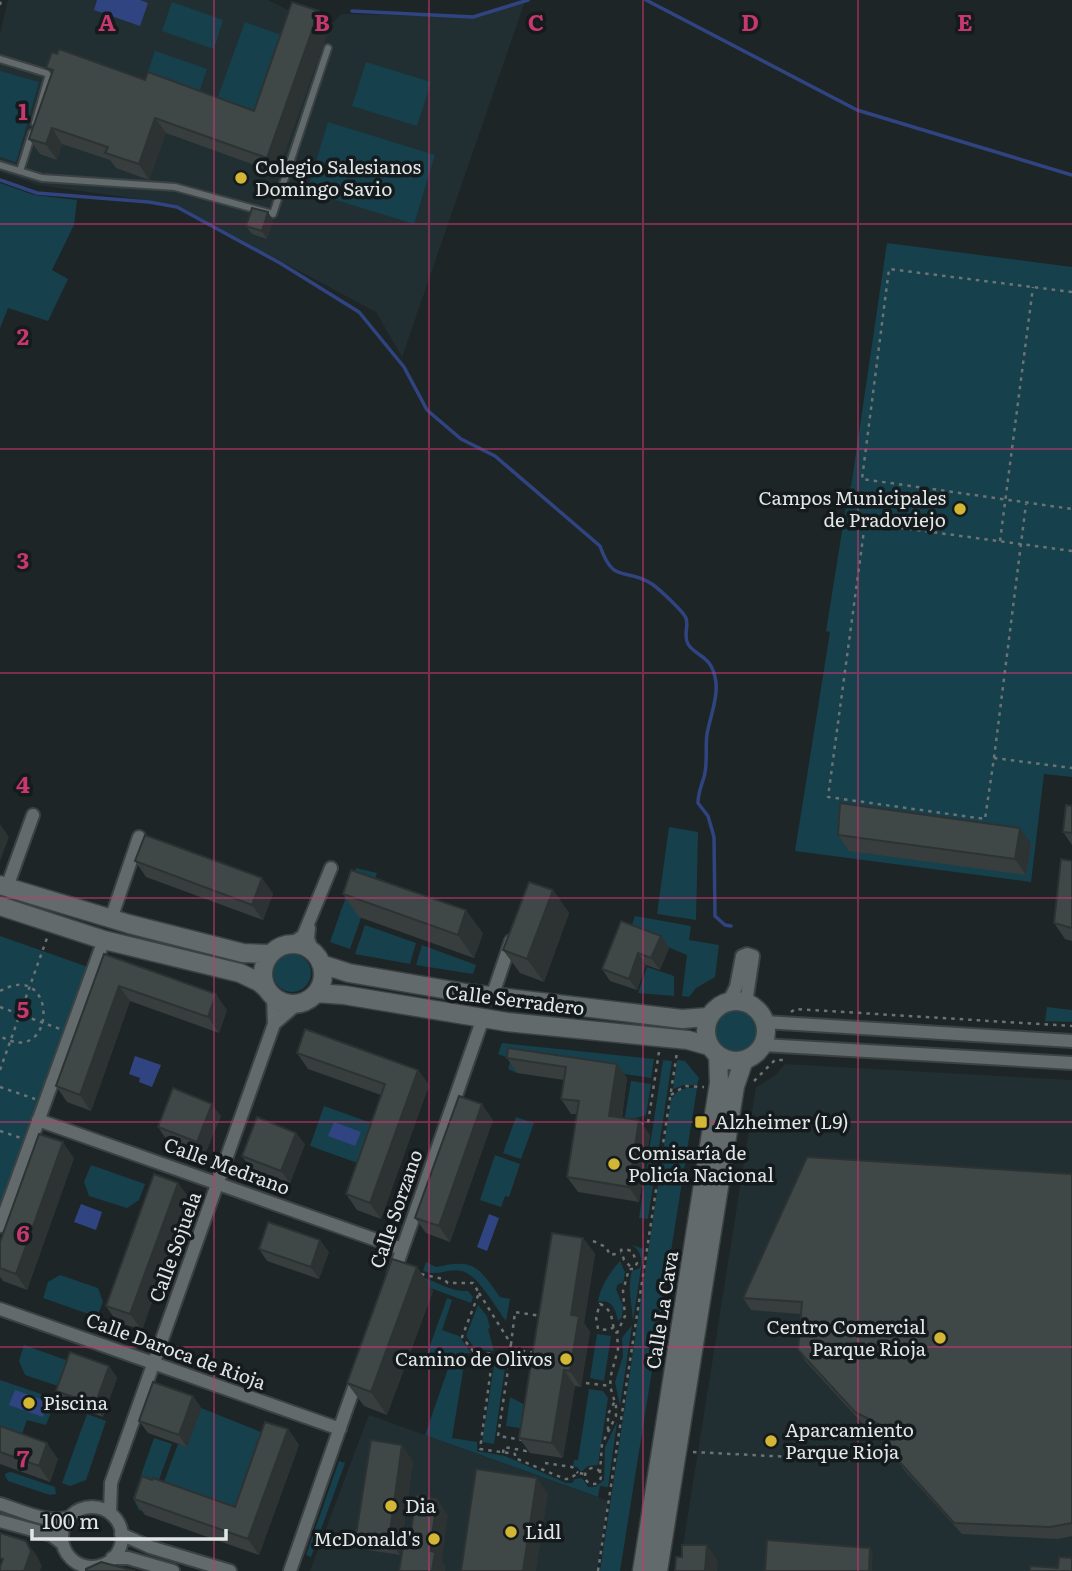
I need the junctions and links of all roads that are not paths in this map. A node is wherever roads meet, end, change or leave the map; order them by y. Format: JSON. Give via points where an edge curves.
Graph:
{"nodes":[{"id":1,"x":328,"y":48,"type":"dead end"},
{"id":2,"x":0,"y":59,"type":"edge"},
{"id":3,"x":0,"y":165,"type":"edge"},
{"id":4,"x":20,"y":172,"type":"junction"},
{"id":5,"x":33,"y":815,"type":"dead end"},
{"id":6,"x":139,"y":837,"type":"dead end"},
{"id":7,"x":331,"y":867,"type":"dead end"},
{"id":8,"x":4,"y":886,"type":"edge"},
{"id":9,"x":0,"y":906,"type":"edge"},
{"id":10,"x":311,"y":918,"type":"junction"},
{"id":11,"x":111,"y":919,"type":"junction"},
{"id":12,"x":516,"y":926,"type":"edge"},
{"id":13,"x":104,"y":940,"type":"junction"},
{"id":14,"x":290,"y":944,"type":"junction"},
{"id":15,"x":271,"y":954,"type":"junction"},
{"id":16,"x":316,"y":957,"type":"junction"},
{"id":17,"x":270,"y":993,"type":"junction"},
{"id":18,"x":316,"y":993,"type":"junction"},
{"id":19,"x":492,"y":997,"type":"junction"},
{"id":20,"x":729,"y":1001,"type":"junction"},
{"id":21,"x":297,"y":1004,"type":"junction"},
{"id":22,"x":749,"y":1004,"type":"junction"},
{"id":23,"x":708,"y":1017,"type":"junction"},
{"id":24,"x":483,"y":1018,"type":"junction"},
{"id":25,"x":765,"y":1023,"type":"junction"},
{"id":26,"x":274,"y":1024,"type":"junction"},
{"id":27,"x":1072,"y":1041,"type":"edge"},
{"id":28,"x":763,"y":1045,"type":"junction"},
{"id":29,"x":714,"y":1051,"type":"junction"},
{"id":30,"x":744,"y":1060,"type":"junction"},
{"id":31,"x":1072,"y":1063,"type":"edge"},
{"id":32,"x":38,"y":1120,"type":"junction"},
{"id":33,"x":218,"y":1184,"type":"junction"},
{"id":34,"x":0,"y":1226,"type":"edge"},
{"id":35,"x":402,"y":1249,"type":"junction"},
{"id":36,"x":389,"y":1288,"type":"edge"},
{"id":37,"x":0,"y":1309,"type":"edge"},
{"id":38,"x":154,"y":1363,"type":"junction"},
{"id":39,"x":362,"y":1365,"type":"edge"},
{"id":40,"x":340,"y":1429,"type":"junction"},
{"id":41,"x":111,"y":1483,"type":"junction"},
{"id":42,"x":0,"y":1504,"type":"edge"},
{"id":43,"x":91,"y":1507,"type":"junction"},
{"id":44,"x":110,"y":1513,"type":"junction"},
{"id":45,"x":69,"y":1517,"type":"junction"},
{"id":46,"x":0,"y":1521,"type":"edge"},
{"id":47,"x":121,"y":1534,"type":"junction"},
{"id":48,"x":65,"y":1549,"type":"junction"},
{"id":49,"x":112,"y":1558,"type":"junction"},
{"id":50,"x":93,"y":1568,"type":"edge"},
{"id":51,"x":68,"y":1571,"type":"edge"},
{"id":52,"x":173,"y":1571,"type":"edge"},
{"id":53,"x":230,"y":1571,"type":"edge"},
{"id":54,"x":290,"y":1571,"type":"edge"},
{"id":55,"x":642,"y":1571,"type":"edge"},
{"id":56,"x":658,"y":1571,"type":"edge"}],
"edges":[{"from":1,"to":4,"type":"lane","via":[[273,214],[175,187],[52,179]]},
{"from":2,"to":4,"type":"lane","via":[[49,74]]},
{"from":3,"to":4,"type":"lane"},
{"from":5,"to":8,"type":"street"},
{"from":6,"to":11,"type":"street"},
{"from":7,"to":10,"type":"street"},
{"from":8,"to":11,"type":"main road"},
{"from":9,"to":13,"type":"main road"},
{"from":10,"to":14,"type":"street","via":[[303,936]]},
{"from":10,"to":16,"type":"street","via":[[308,938]]},
{"from":11,"to":15,"type":"main road","via":[[243,953]]},
{"from":12,"to":19,"type":"street"},
{"from":13,"to":17,"type":"main road","via":[[240,973]]},
{"from":13,"to":32,"type":"street"},
{"from":14,"to":15,"type":"main road"},
{"from":14,"to":16,"type":"main road","via":[[305,947]]},
{"from":15,"to":17,"type":"main road","via":[[263,971]]},
{"from":16,"to":18,"type":"main road","via":[[322,979]]},
{"from":16,"to":19,"type":"main road","name":"Calle Serradero","via":[[349,973]]},
{"from":17,"to":21,"type":"main road","via":[[280,1002]]},
{"from":17,"to":26,"type":"street","name":"Calle Sojuela"},
{"from":18,"to":21,"type":"main road"},
{"from":18,"to":24,"type":"main road","name":"Calle Serradero"},
{"from":19,"to":23,"type":"main road","name":"Calle Serradero","via":[[682,1019]]},
{"from":20,"to":22,"type":"main road"},
{"from":20,"to":22,"type":"street","via":[[742,956],[747,954],[753,956]]},
{"from":20,"to":23,"type":"main road"},
{"from":21,"to":26,"type":"street","name":"Calle Sojuela"},
{"from":22,"to":25,"type":"main road"},
{"from":23,"to":29,"type":"main road","via":[[705,1032]]},
{"from":24,"to":29,"type":"main road","name":"Calle Serradero"},
{"from":24,"to":35,"type":"street","name":"Calle Sorzano"},
{"from":25,"to":27,"type":"street"},
{"from":25,"to":28,"type":"main road"},
{"from":26,"to":33,"type":"street","name":"Calle Sojuela"},
{"from":28,"to":30,"type":"main road"},
{"from":28,"to":31,"type":"street"},
{"from":29,"to":30,"type":"main road","via":[[730,1061]]},
{"from":29,"to":55,"type":"main road","name":"Calle La Cava","via":[[718,1088]]},
{"from":30,"to":56,"type":"main road","name":"Calle La Cava","via":[[735,1090]]},
{"from":32,"to":33,"type":"street","name":"Calle Medrano"},
{"from":32,"to":34,"type":"street"},
{"from":33,"to":35,"type":"street","name":"Calle Medrano"},
{"from":33,"to":38,"type":"street","name":"Calle Sojuela"},
{"from":35,"to":36,"type":"street","name":"Calle Sorzano"},
{"from":37,"to":38,"type":"street","name":"Calle Daroca de Rioja"},
{"from":38,"to":40,"type":"street","name":"Calle Daroca de Rioja"},
{"from":38,"to":41,"type":"street","name":"Calle Sojuela"},
{"from":39,"to":40,"type":"street"},
{"from":40,"to":54,"type":"street"},
{"from":41,"to":43,"type":"street","name":"Calle Sojuela"},
{"from":41,"to":44,"type":"street","name":"Calle Sojuela"},
{"from":42,"to":45,"type":"street","via":[[47,1518]]},
{"from":43,"to":44,"type":"street"},
{"from":43,"to":45,"type":"street"},
{"from":44,"to":47,"type":"street"},
{"from":45,"to":48,"type":"street","via":[[64,1525]]},
{"from":46,"to":48,"type":"street","via":[[51,1535]]},
{"from":47,"to":49,"type":"street"},
{"from":47,"to":53,"type":"street"},
{"from":48,"to":50,"type":"street"},
{"from":48,"to":51,"type":"street"},
{"from":49,"to":50,"type":"street"},
{"from":49,"to":52,"type":"street"}]}
